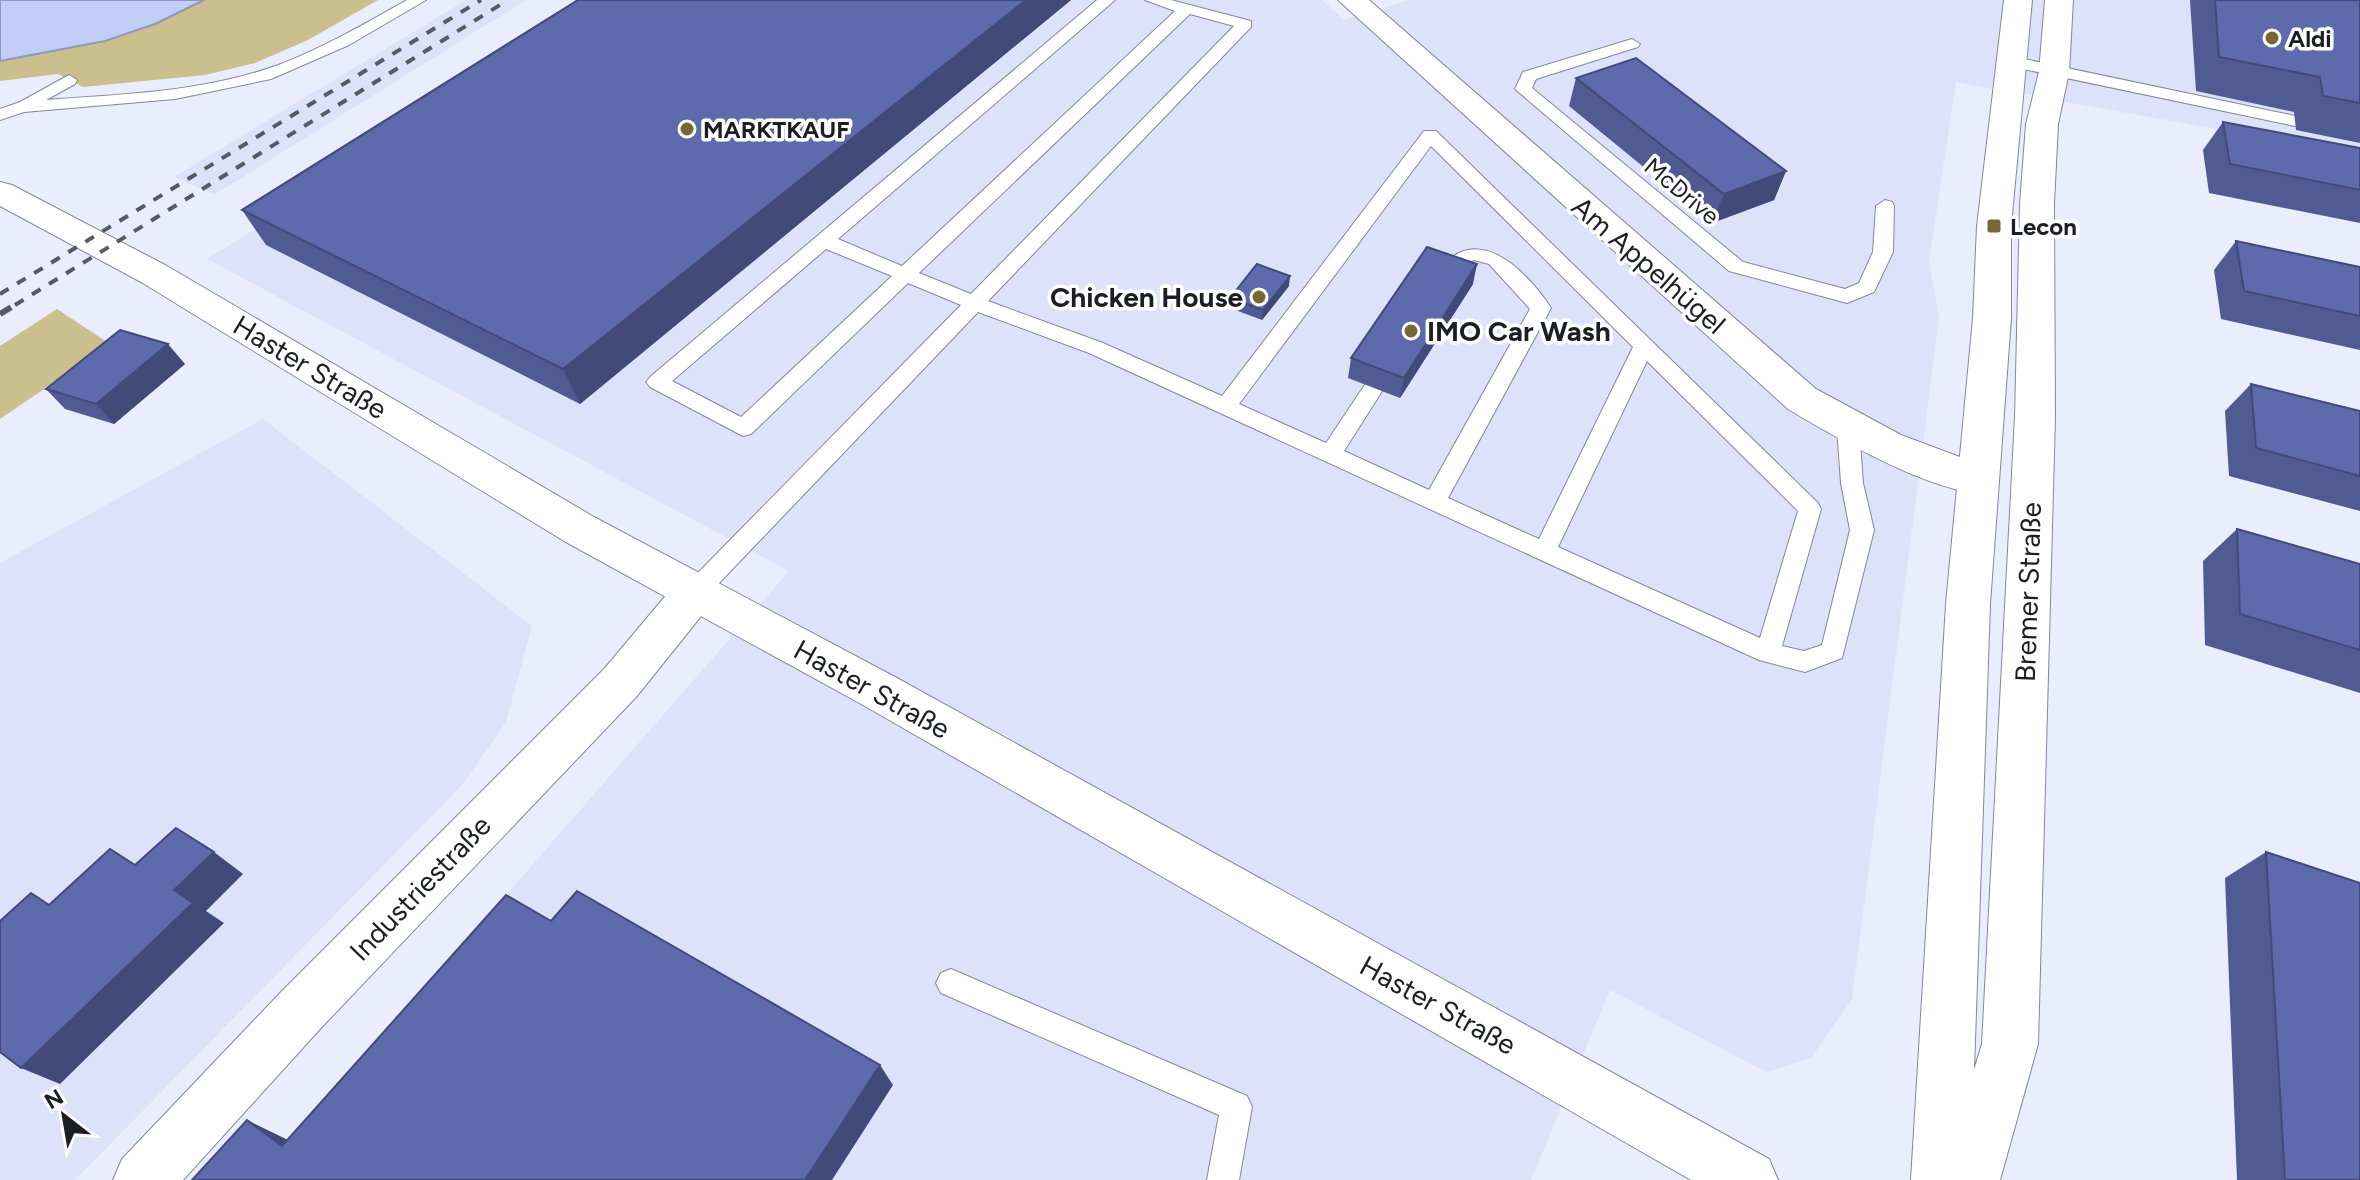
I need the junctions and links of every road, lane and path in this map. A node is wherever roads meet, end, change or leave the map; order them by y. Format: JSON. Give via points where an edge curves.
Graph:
{"nodes":[{"id":1,"x":418,"y":0,"type":"edge"},
{"id":2,"x":1107,"y":0,"type":"edge"},
{"id":3,"x":1153,"y":0,"type":"edge"},
{"id":4,"x":1352,"y":0,"type":"edge"},
{"id":5,"x":2018,"y":0,"type":"edge"},
{"id":6,"x":2059,"y":0,"type":"edge"},
{"id":7,"x":1186,"y":9,"type":"junction"},
{"id":8,"x":1632,"y":44,"type":"dead end"},
{"id":9,"x":2032,"y":66,"type":"junction"},
{"id":10,"x":69,"y":80,"type":"dead end"},
{"id":11,"x":22,"y":107,"type":"junction"},
{"id":12,"x":0,"y":115,"type":"edge"},
{"id":13,"x":2295,"y":121,"type":"dead end"},
{"id":14,"x":0,"y":192,"type":"edge"},
{"id":15,"x":1885,"y":206,"type":"dead end"},
{"id":16,"x":823,"y":240,"type":"junction"},
{"id":17,"x":905,"y":275,"type":"junction"},
{"id":18,"x":1446,"y":275,"type":"edge"},
{"id":19,"x":976,"y":304,"type":"junction"},
{"id":20,"x":1644,"y":345,"type":"junction"},
{"id":21,"x":1373,"y":388,"type":"edge"},
{"id":22,"x":1225,"y":407,"type":"junction"},
{"id":23,"x":1848,"y":428,"type":"junction"},
{"id":24,"x":1330,"y":455,"type":"junction"},
{"id":25,"x":1977,"y":480,"type":"junction"},
{"id":26,"x":1434,"y":502,"type":"junction"},
{"id":27,"x":1544,"y":552,"type":"junction"},
{"id":28,"x":694,"y":593,"type":"junction"},
{"id":29,"x":1768,"y":653,"type":"junction"},
{"id":30,"x":951,"y":983,"type":"dead end"},
{"id":31,"x":143,"y":1180,"type":"edge"},
{"id":32,"x":1223,"y":1180,"type":"edge"},
{"id":33,"x":1748,"y":1180,"type":"edge"},
{"id":34,"x":1941,"y":1180,"type":"edge"},
{"id":35,"x":1970,"y":1180,"type":"edge"}],
"edges":[{"from":1,"to":11,"type":"lane","via":[[332,49],[266,75],[197,91]]},
{"from":2,"to":16,"type":"lane"},
{"from":3,"to":7,"type":"lane"},
{"from":4,"to":23,"type":"street","name":"Am Appelhügel","via":[[1802,399]]},
{"from":5,"to":9,"type":"street","name":"Bremer Straße"},
{"from":6,"to":9,"type":"street","name":"Bremer Straße"},
{"from":7,"to":17,"type":"lane"},
{"from":7,"to":19,"type":"lane","via":[[1245,24]]},
{"from":8,"to":15,"type":"lane","name":"McDrive","via":[[1529,76],[1523,89],[1736,267],[1847,296],[1867,287],[1883,252]]},
{"from":9,"to":13,"type":"lane"},
{"from":9,"to":25,"type":"street","name":"Bremer Straße","via":[[1993,269]]},
{"from":9,"to":35,"type":"street","name":"Bremer Straße","via":[[2042,124],[2010,1044]]},
{"from":10,"to":11,"type":"lane"},
{"from":11,"to":12,"type":"lane"},
{"from":14,"to":28,"type":"street","name":"Haster Straße","via":[[154,274]]},
{"from":16,"to":17,"type":"lane"},
{"from":16,"to":17,"type":"lane","via":[[657,382],[743,428]]},
{"from":17,"to":19,"type":"lane"},
{"from":18,"to":26,"type":"lane","via":[[1455,262],[1472,253],[1496,260],[1541,308]]},
{"from":19,"to":22,"type":"lane","via":[[1096,348]]},
{"from":19,"to":28,"type":"lane"},
{"from":20,"to":22,"type":"lane","via":[[1430,135]]},
{"from":20,"to":27,"type":"lane"},
{"from":20,"to":29,"type":"lane","via":[[1810,509]]},
{"from":21,"to":24,"type":"lane"},
{"from":22,"to":24,"type":"lane"},
{"from":23,"to":25,"type":"street","name":"Am Appelhügel"},
{"from":23,"to":29,"type":"lane","via":[[1862,530],[1833,651],[1805,662]]},
{"from":24,"to":26,"type":"lane"},
{"from":25,"to":34,"type":"street","name":"Bremer Straße"},
{"from":26,"to":27,"type":"lane"},
{"from":27,"to":29,"type":"lane"},
{"from":28,"to":31,"type":"street","name":"Industriestraße","via":[[621,682]]},
{"from":28,"to":33,"type":"street","name":"Haster Straße","via":[[879,691]]},
{"from":30,"to":32,"type":"lane","via":[[1236,1107]]}]}
